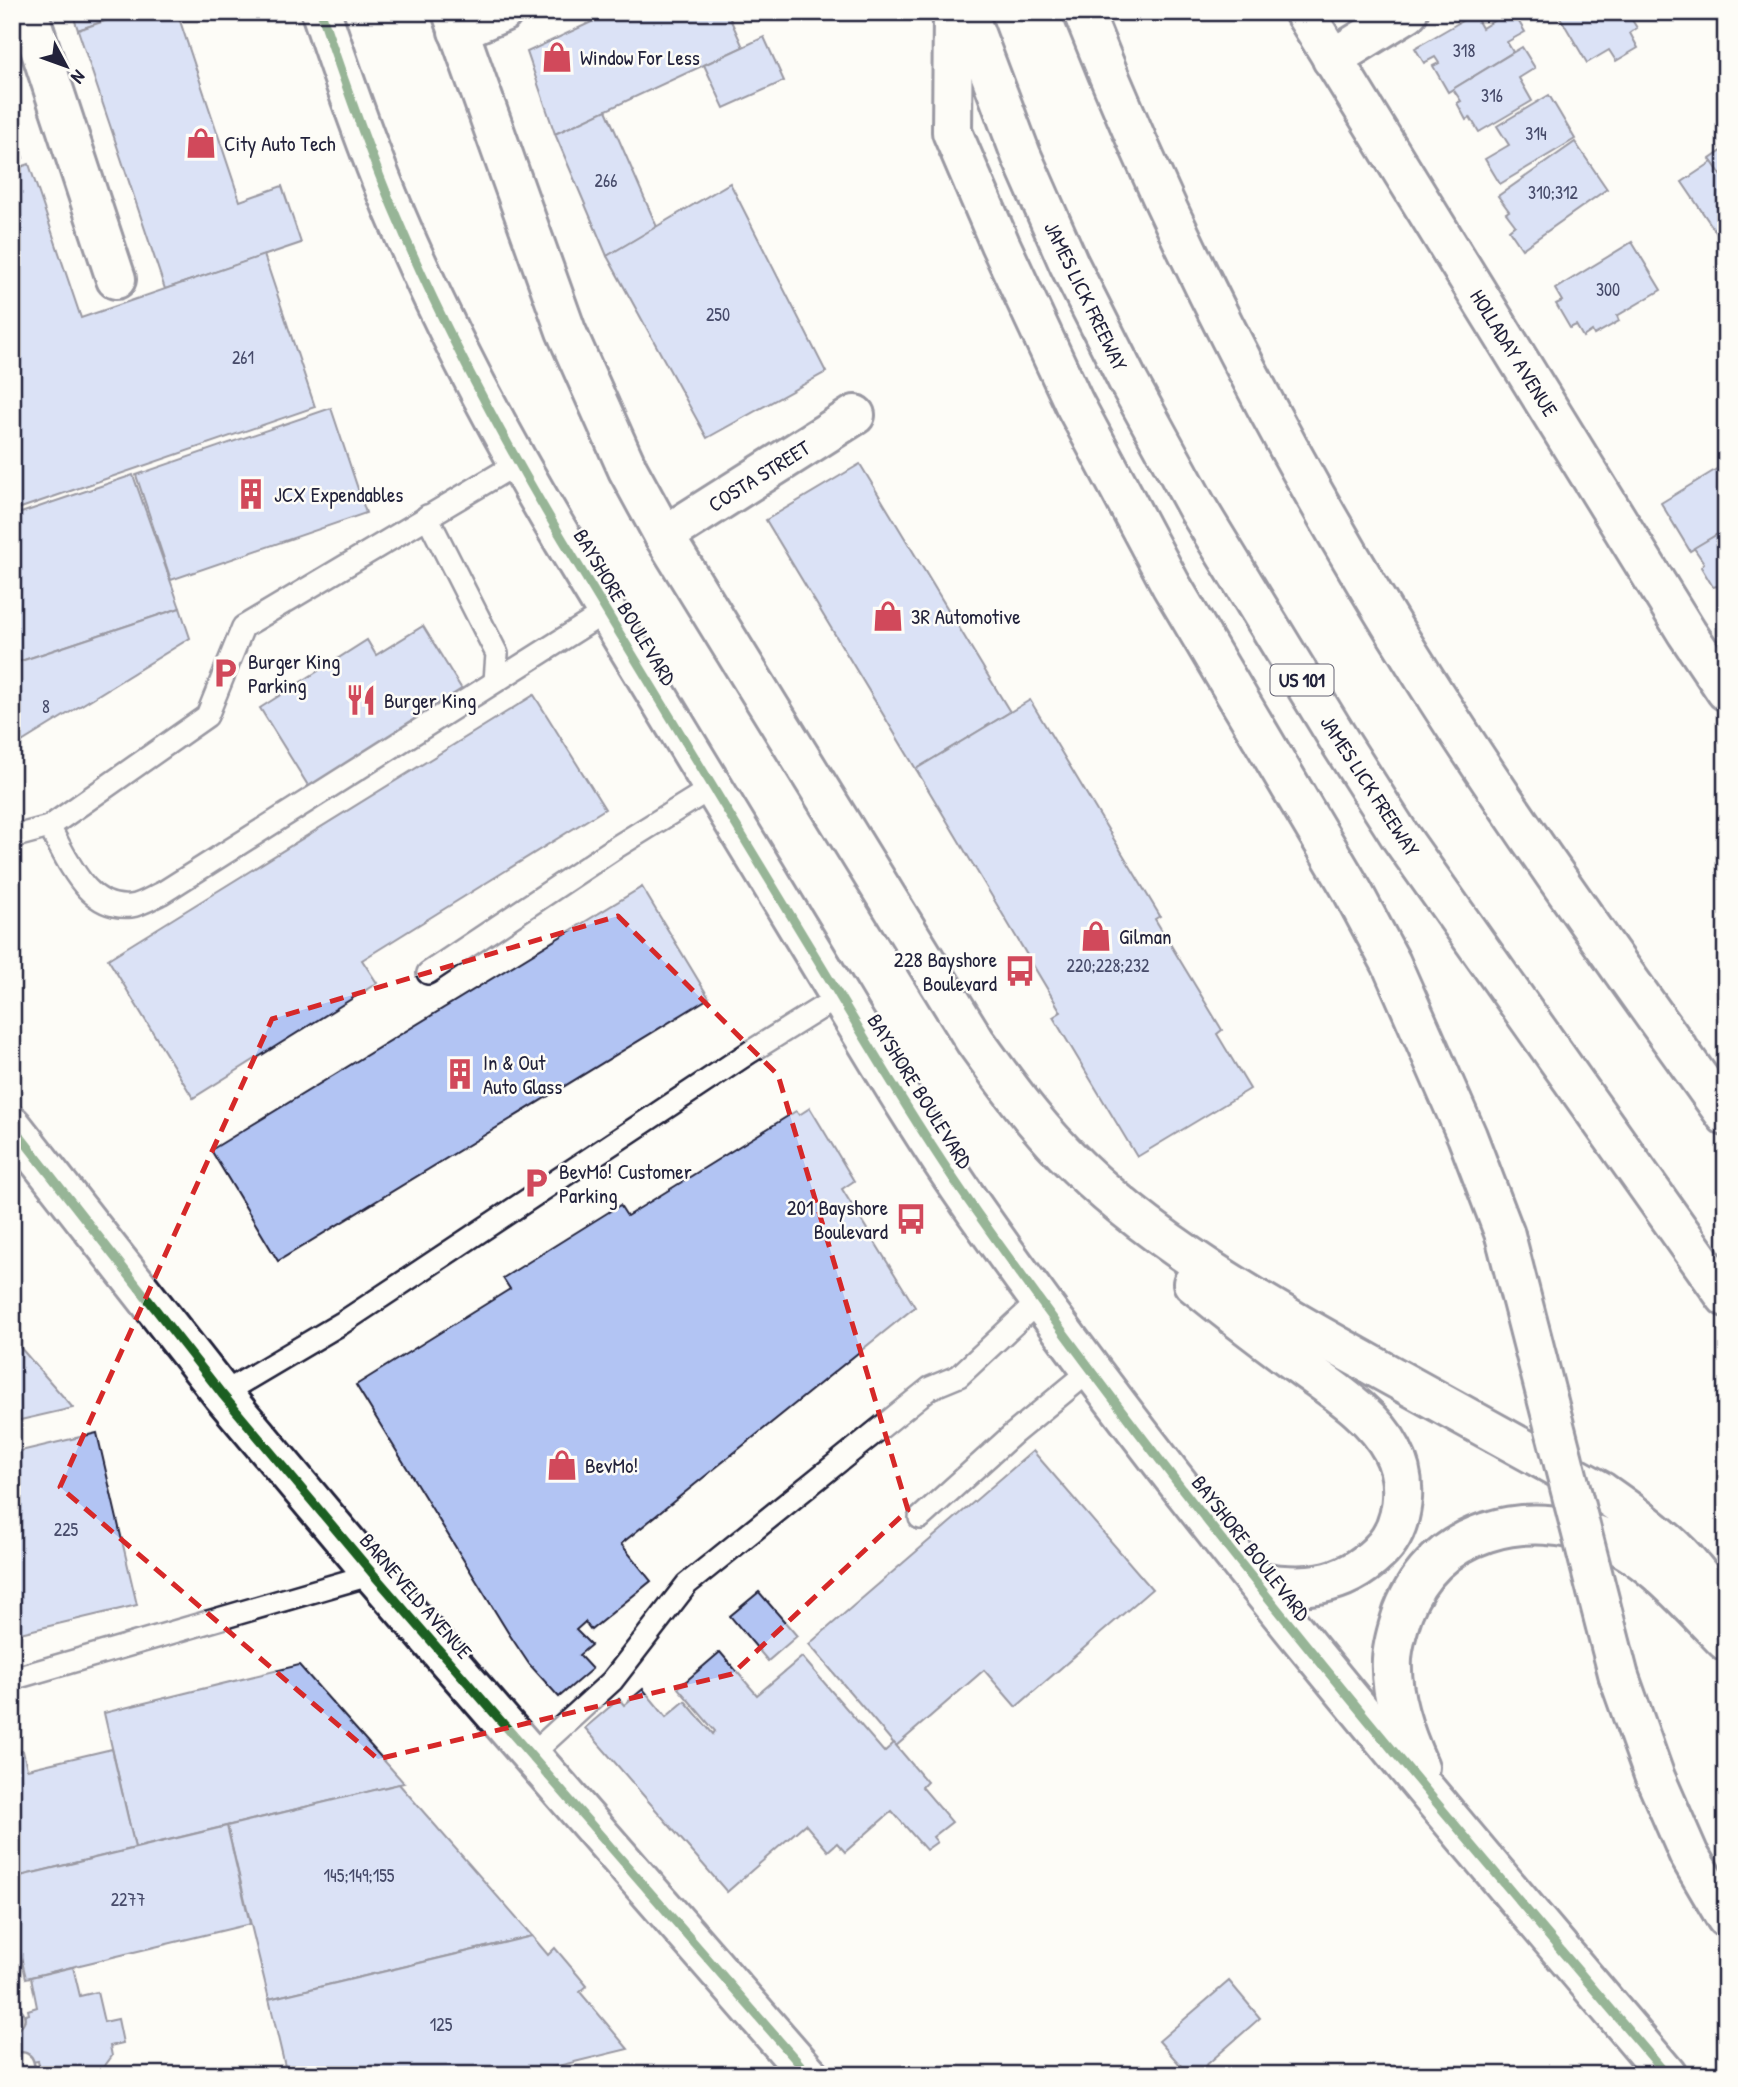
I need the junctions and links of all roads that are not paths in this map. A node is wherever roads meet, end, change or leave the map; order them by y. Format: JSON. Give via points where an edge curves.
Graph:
{"nodes":[{"id":1,"x":28,"y":12,"type":"edge"},
{"id":2,"x":321,"y":12,"type":"edge"},
{"id":3,"x":503,"y":12,"type":"edge"},
{"id":4,"x":953,"y":12,"type":"edge"},
{"id":5,"x":967,"y":12,"type":"edge"},
{"id":6,"x":1083,"y":12,"type":"edge"},
{"id":7,"x":1304,"y":12,"type":"edge"},
{"id":8,"x":1408,"y":12,"type":"edge"},
{"id":9,"x":455,"y":22,"type":"edge"},
{"id":10,"x":1332,"y":59,"type":"junction"},
{"id":11,"x":116,"y":279,"type":"dead end"},
{"id":12,"x":855,"y":415,"type":"dead end"},
{"id":13,"x":518,"y":463,"type":"junction"},
{"id":14,"x":428,"y":516,"type":"junction"},
{"id":15,"x":664,"y":536,"type":"junction"},
{"id":16,"x":607,"y":611,"type":"junction"},
{"id":17,"x":495,"y":681,"type":"junction"},
{"id":18,"x":1726,"y":691,"type":"edge"},
{"id":19,"x":713,"y":787,"type":"junction"},
{"id":20,"x":49,"y":827,"type":"junction"},
{"id":21,"x":12,"y":838,"type":"edge"},
{"id":22,"x":428,"y":973,"type":"dead end"},
{"id":23,"x":840,"y":996,"type":"junction"},
{"id":24,"x":1726,"y":1116,"type":"edge"},
{"id":25,"x":12,"y":1126,"type":"edge"},
{"id":26,"x":1065,"y":1154,"type":"junction"},
{"id":27,"x":1726,"y":1297,"type":"edge"},
{"id":28,"x":1040,"y":1300,"type":"junction"},
{"id":29,"x":1092,"y":1368,"type":"junction"},
{"id":30,"x":222,"y":1394,"type":"junction"},
{"id":31,"x":920,"y":1518,"type":"dead end"},
{"id":32,"x":373,"y":1574,"type":"junction"},
{"id":33,"x":1255,"y":1581,"type":"junction"},
{"id":34,"x":1726,"y":1613,"type":"edge"},
{"id":35,"x":1726,"y":1640,"type":"edge"},
{"id":36,"x":12,"y":1679,"type":"edge"},
{"id":37,"x":531,"y":1755,"type":"junction"},
{"id":38,"x":1439,"y":1808,"type":"junction"},
{"id":39,"x":1726,"y":1918,"type":"edge"},
{"id":40,"x":809,"y":2075,"type":"edge"},
{"id":41,"x":1667,"y":2075,"type":"edge"}],
"edges":[{"from":1,"to":11,"type":"main road"},
{"from":2,"to":13,"type":"main road","name":"BAYSHORE BOULEVARD","via":[[397,218],[472,379]]},
{"from":3,"to":9,"type":"main road"},
{"from":4,"to":39,"type":"main road","bridge":true,"via":[[952,132],[1000,244],[1074,403],[1171,584],[1391,963],[1467,1136],[1505,1236],[1619,1677],[1689,1855]]},
{"from":5,"to":27,"type":"main road","name":"JAMES LICK FREEWAY","number":"US 101","via":[[1021,155],[1069,264],[1198,509],[1401,836]]},
{"from":6,"to":24,"type":"main road","via":[[1220,317],[1371,592],[1544,858]]},
{"from":7,"to":10,"type":"main road","name":"HOLLADAY AVENUE"},
{"from":8,"to":10,"type":"main road"},
{"from":9,"to":15,"type":"main road","via":[[566,331],[628,470]]},
{"from":10,"to":18,"type":"main road","name":"HOLLADAY AVENUE"},
{"from":12,"to":15,"type":"main road","name":"COSTA STREET"},
{"from":13,"to":14,"type":"lane"},
{"from":13,"to":16,"type":"main road","name":"BAYSHORE BOULEVARD"},
{"from":14,"to":17,"type":"lane","via":[[497,654]]},
{"from":14,"to":20,"type":"lane","via":[[243,627],[207,716]]},
{"from":15,"to":26,"type":"main road","via":[[975,1041],[1018,1101]]},
{"from":16,"to":17,"type":"lane"},
{"from":16,"to":19,"type":"main road","name":"BAYSHORE BOULEVARD"},
{"from":17,"to":20,"type":"lane","via":[[162,893],[133,906],[113,905],[85,888]]},
{"from":19,"to":22,"type":"lane"},
{"from":19,"to":23,"type":"main road","name":"BAYSHORE BOULEVARD"},
{"from":20,"to":21,"type":"lane"},
{"from":23,"to":28,"type":"main road","name":"BAYSHORE BOULEVARD","via":[[917,1123]]},
{"from":23,"to":30,"type":"lane","via":[[342,1323]]},
{"from":25,"to":30,"type":"main road","name":"BARNEVELD AVENUE"},
{"from":26,"to":33,"type":"main road","via":[[1122,1218],[1178,1270],[1353,1406],[1392,1450],[1402,1475],[1396,1528],[1366,1565],[1342,1578],[1314,1585],[1285,1587]]},
{"from":26,"to":34,"type":"main road","via":[[1183,1251],[1291,1320],[1602,1492],[1677,1550]]},
{"from":28,"to":29,"type":"main road","name":"BAYSHORE BOULEVARD"},
{"from":28,"to":37,"type":"lane","via":[[960,1376],[930,1388],[687,1584],[612,1681]]},
{"from":29,"to":31,"type":"lane"},
{"from":29,"to":33,"type":"main road","name":"BAYSHORE BOULEVARD"},
{"from":30,"to":32,"type":"main road","name":"BARNEVELD AVENUE"},
{"from":32,"to":36,"type":"lane"},
{"from":32,"to":37,"type":"main road","name":"BARNEVELD AVENUE"},
{"from":33,"to":38,"type":"main road","name":"BAYSHORE BOULEVARD"},
{"from":35,"to":38,"type":"main road","via":[[1631,1552],[1584,1530],[1558,1525],[1511,1526],[1463,1542],[1441,1555],[1408,1599],[1392,1658],[1403,1727]]},
{"from":37,"to":40,"type":"main road","name":"BARNEVELD AVENUE"},
{"from":38,"to":41,"type":"main road","name":"BAYSHORE BOULEVARD"}]}
